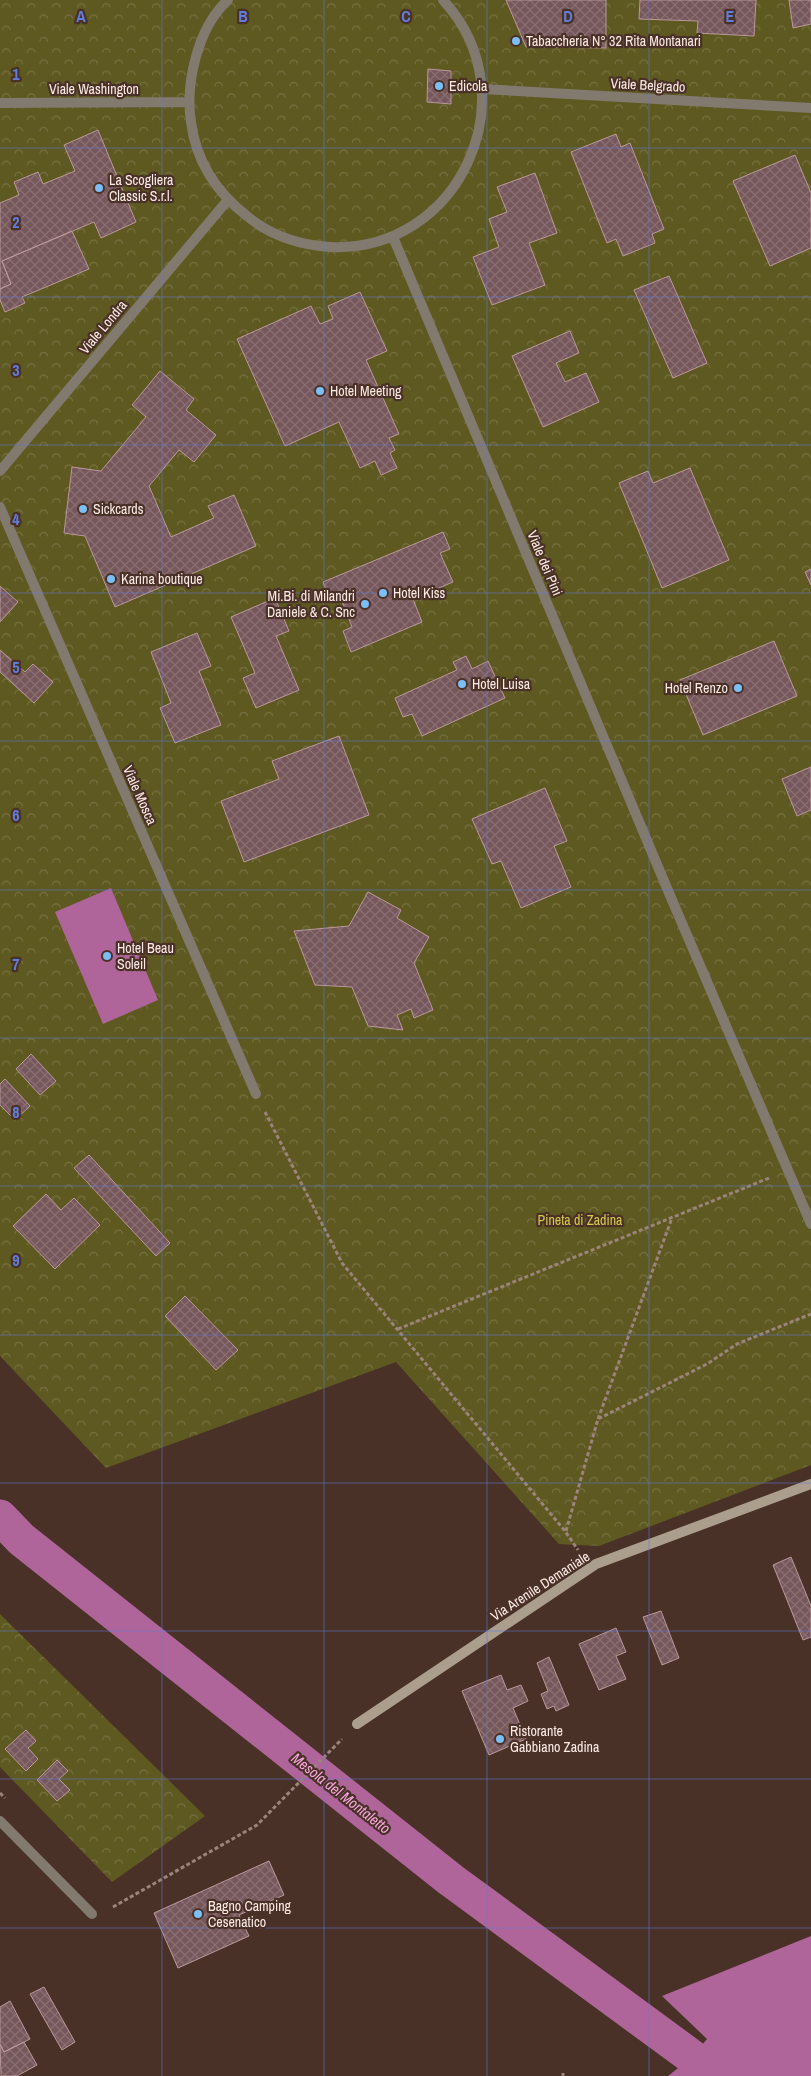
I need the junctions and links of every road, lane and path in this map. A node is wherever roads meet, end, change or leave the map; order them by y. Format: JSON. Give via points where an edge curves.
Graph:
{"nodes":[{"id":1,"x":228,"y":0,"type":"edge"},
{"id":2,"x":444,"y":0,"type":"edge"},
{"id":3,"x":483,"y":89,"type":"junction"},
{"id":4,"x":188,"y":102,"type":"junction"},
{"id":5,"x":0,"y":103,"type":"edge"},
{"id":6,"x":811,"y":108,"type":"edge"},
{"id":7,"x":228,"y":201,"type":"junction"},
{"id":8,"x":394,"y":237,"type":"junction"},
{"id":9,"x":0,"y":471,"type":"edge"},
{"id":10,"x":0,"y":507,"type":"edge"},
{"id":11,"x":256,"y":1094,"type":"joint"},
{"id":12,"x":788,"y":1170,"type":"junction"},
{"id":13,"x":672,"y":1217,"type":"junction"},
{"id":14,"x":811,"y":1224,"type":"edge"},
{"id":15,"x":811,"y":1314,"type":"edge"},
{"id":16,"x":398,"y":1329,"type":"junction"},
{"id":17,"x":598,"y":1419,"type":"junction"},
{"id":18,"x":811,"y":1484,"type":"edge"},
{"id":19,"x":565,"y":1531,"type":"junction"},
{"id":20,"x":579,"y":1552,"type":"dead end"},
{"id":21,"x":357,"y":1724,"type":"joint"},
{"id":22,"x":0,"y":1821,"type":"edge"},
{"id":23,"x":92,"y":1914,"type":"joint"}],
"edges":[{"from":1,"to":4,"type":"street","via":[[221,6],[196,52]]},
{"from":2,"to":3,"type":"street","via":[[457,15],[476,50]]},
{"from":3,"to":6,"type":"street","name":"Viale Belgrado"},
{"from":3,"to":8,"type":"street","via":[[480,135],[462,177],[432,212]]},
{"from":4,"to":5,"type":"street","name":"Viale Washington"},
{"from":4,"to":7,"type":"street","via":[[193,138],[206,172]]},
{"from":7,"to":8,"type":"street","via":[[263,229],[305,246],[350,248]]},
{"from":7,"to":9,"type":"street","name":"Viale Londra"},
{"from":8,"to":12,"type":"street","name":"Viale dei Pini"},
{"from":10,"to":11,"type":"street","name":"Viale Mosca"},
{"from":11,"to":16,"type":"path","via":[[342,1263]]},
{"from":12,"to":13,"type":"path"},
{"from":12,"to":14,"type":"street","name":"Viale dei Pini"},
{"from":13,"to":16,"type":"path"},
{"from":13,"to":17,"type":"path"},
{"from":15,"to":17,"type":"path","via":[[737,1344],[707,1364]]},
{"from":16,"to":19,"type":"path"},
{"from":17,"to":19,"type":"path"},
{"from":18,"to":21,"type":"street","name":"Via Arenile Demaniale","via":[[596,1564]]},
{"from":19,"to":20,"type":"path"},
{"from":21,"to":23,"type":"path","via":[[257,1825],[113,1908]]},
{"from":22,"to":23,"type":"street"}]}
